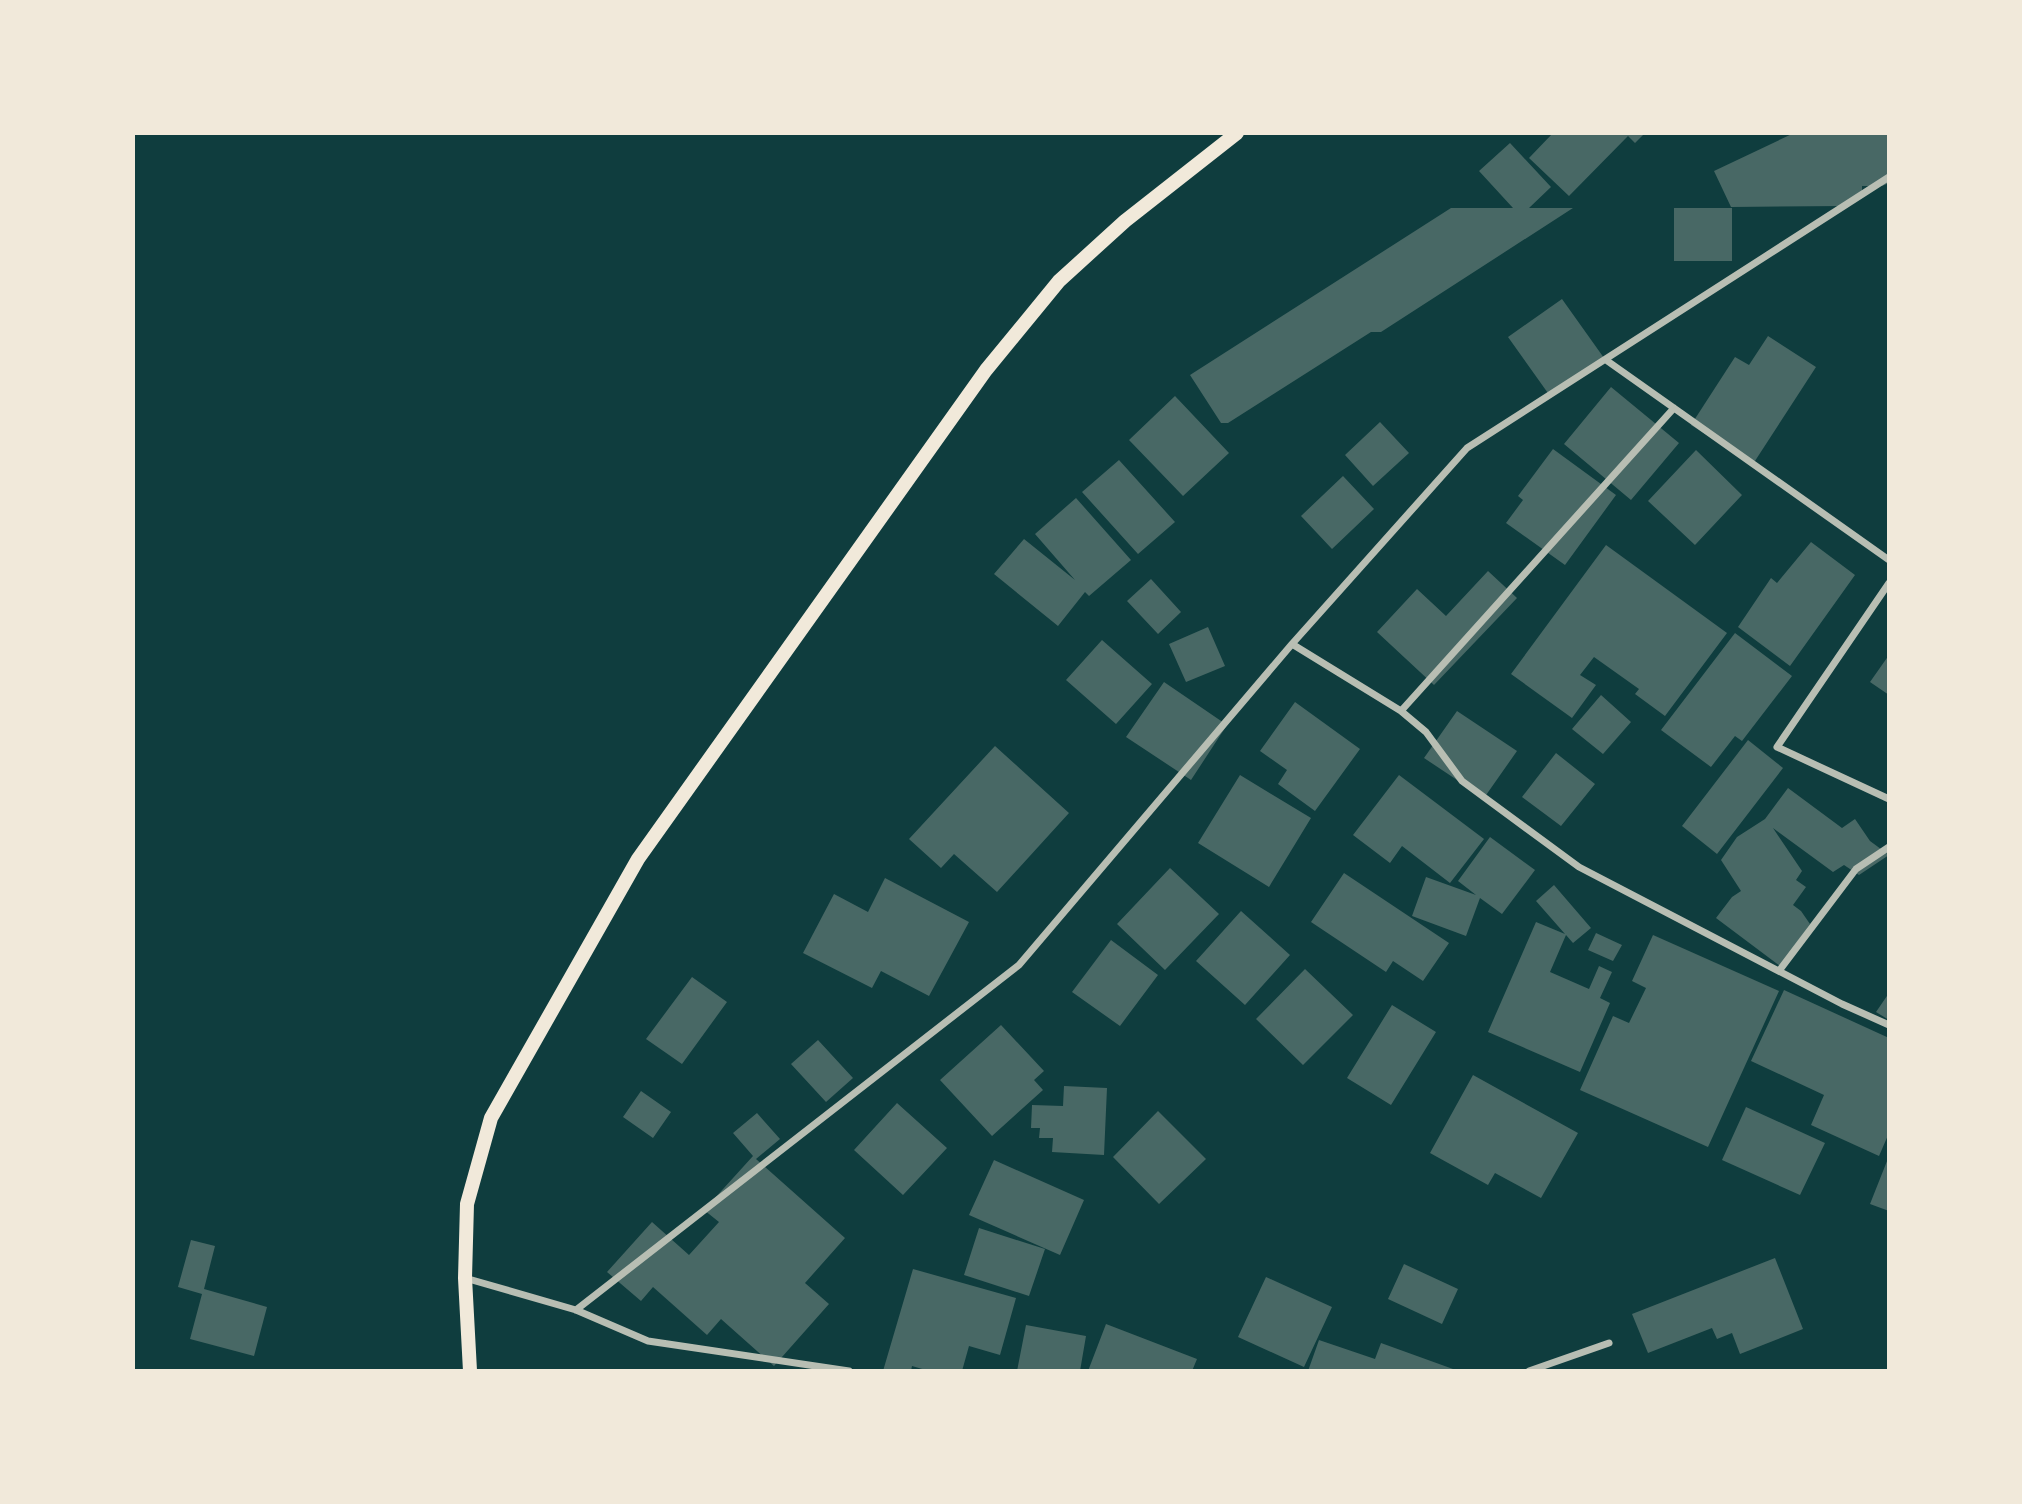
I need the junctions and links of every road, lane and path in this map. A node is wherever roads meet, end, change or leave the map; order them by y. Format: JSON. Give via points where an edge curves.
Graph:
{"nodes":[{"id":1,"x":1237,"y":133,"type":"edge"},
{"id":2,"x":1889,"y":177,"type":"edge"},
{"id":3,"x":1606,"y":360,"type":"junction"},
{"id":4,"x":1674,"y":408,"type":"junction"},
{"id":5,"x":1889,"y":560,"type":"edge"},
{"id":6,"x":1889,"y":583,"type":"edge"},
{"id":7,"x":1292,"y":645,"type":"junction"},
{"id":8,"x":1401,"y":710,"type":"junction"},
{"id":9,"x":1889,"y":799,"type":"edge"},
{"id":10,"x":1889,"y":847,"type":"edge"},
{"id":11,"x":1779,"y":971,"type":"junction"},
{"id":12,"x":1889,"y":1024,"type":"edge"},
{"id":13,"x":465,"y":1278,"type":"junction"},
{"id":14,"x":576,"y":1310,"type":"junction"},
{"id":15,"x":1609,"y":1343,"type":"dead end"},
{"id":16,"x":470,"y":1371,"type":"edge"},
{"id":17,"x":849,"y":1371,"type":"edge"},
{"id":18,"x":1529,"y":1371,"type":"edge"}],
"edges":[{"from":1,"to":13,"type":"main road","via":[[1125,221],[1059,281],[986,370],[638,859],[491,1118],[467,1204]]},
{"from":2,"to":3,"type":"street"},
{"from":3,"to":4,"type":"street"},
{"from":3,"to":7,"type":"street","via":[[1467,448]]},
{"from":4,"to":5,"type":"street"},
{"from":4,"to":8,"type":"street"},
{"from":6,"to":9,"type":"street","via":[[1777,747]]},
{"from":7,"to":8,"type":"street"},
{"from":7,"to":14,"type":"street","via":[[1019,965]]},
{"from":8,"to":11,"type":"street","via":[[1426,732],[1462,781],[1578,867]]},
{"from":10,"to":11,"type":"street","via":[[1856,869]]},
{"from":11,"to":12,"type":"street"},
{"from":13,"to":14,"type":"street"},
{"from":13,"to":16,"type":"main road"},
{"from":14,"to":17,"type":"street","via":[[648,1340]]},
{"from":15,"to":18,"type":"street"}]}
